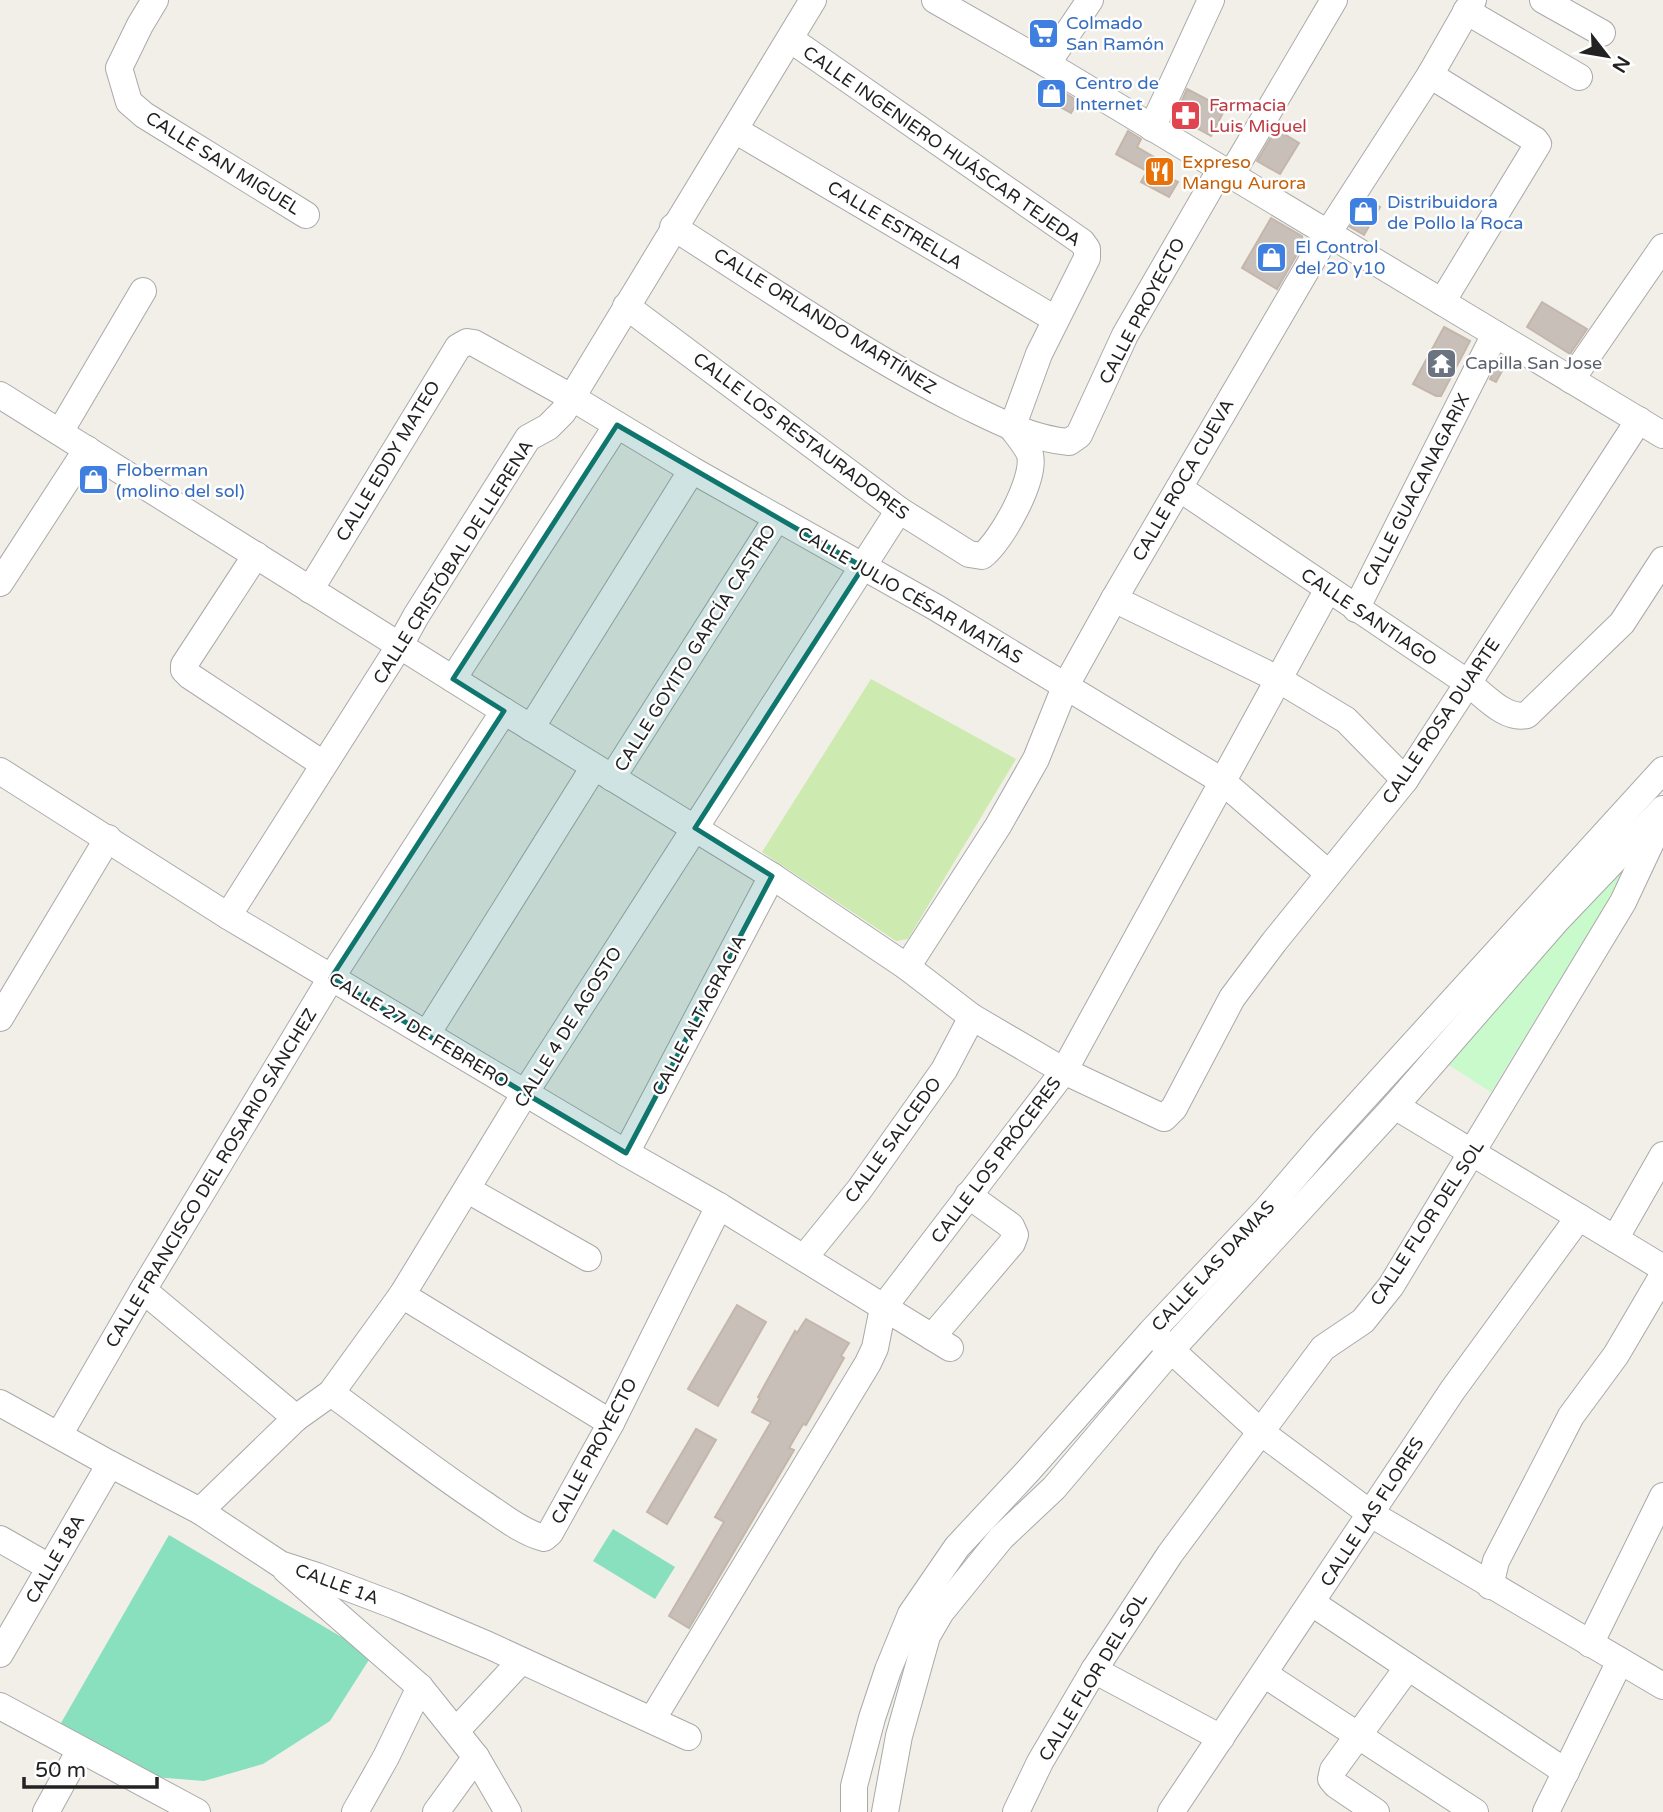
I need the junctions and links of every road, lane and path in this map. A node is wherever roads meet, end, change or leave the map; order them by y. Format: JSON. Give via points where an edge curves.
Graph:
{"nodes":[{"id":1,"x":155,"y":0,"type":"edge"},
{"id":2,"x":813,"y":0,"type":"edge"},
{"id":3,"x":935,"y":0,"type":"edge"},
{"id":4,"x":1090,"y":0,"type":"edge"},
{"id":5,"x":1211,"y":0,"type":"edge"},
{"id":6,"x":1334,"y":0,"type":"edge"},
{"id":7,"x":1543,"y":0,"type":"edge"},
{"id":8,"x":1469,"y":6,"type":"edge"},
{"id":9,"x":1602,"y":33,"type":"dead end"},
{"id":10,"x":790,"y":40,"type":"junction"},
{"id":11,"x":1047,"y":64,"type":"junction"},
{"id":12,"x":1430,"y":75,"type":"junction"},
{"id":13,"x":1579,"y":77,"type":"dead end"},
{"id":14,"x":1152,"y":128,"type":"junction"},
{"id":15,"x":735,"y":130,"type":"junction"},
{"id":16,"x":1226,"y":172,"type":"junction"},
{"id":17,"x":306,"y":215,"type":"dead end"},
{"id":18,"x":673,"y":227,"type":"junction"},
{"id":19,"x":1328,"y":233,"type":"junction"},
{"id":20,"x":1660,"y":260,"type":"edge"},
{"id":21,"x":143,"y":291,"type":"dead end"},
{"id":22,"x":1442,"y":302,"type":"junction"},
{"id":23,"x":626,"y":306,"type":"junction"},
{"id":24,"x":1055,"y":319,"type":"junction"},
{"id":25,"x":1495,"y":334,"type":"junction"},
{"id":26,"x":474,"y":343,"type":"joint"},
{"id":27,"x":1572,"y":380,"type":"junction"},
{"id":28,"x":0,"y":395,"type":"edge"},
{"id":29,"x":572,"y":397,"type":"junction"},
{"id":30,"x":1639,"y":420,"type":"junction"},
{"id":31,"x":617,"y":425,"type":"junction"},
{"id":32,"x":1012,"y":428,"type":"junction"},
{"id":33,"x":60,"y":432,"type":"junction"},
{"id":34,"x":1663,"y":435,"type":"edge"},
{"id":35,"x":1057,"y":441,"type":"joint"},
{"id":36,"x":87,"y":449,"type":"junction"},
{"id":37,"x":692,"y":470,"type":"junction"},
{"id":38,"x":1179,"y":488,"type":"junction"},
{"id":39,"x":899,"y":510,"type":"junction"},
{"id":40,"x":777,"y":518,"type":"junction"},
{"id":41,"x":256,"y":555,"type":"junction"},
{"id":42,"x":1663,"y":559,"type":"edge"},
{"id":43,"x":863,"y":566,"type":"junction"},
{"id":44,"x":0,"y":583,"type":"edge"},
{"id":45,"x":1328,"y":589,"type":"junction"},
{"id":46,"x":310,"y":590,"type":"junction"},
{"id":47,"x":1114,"y":599,"type":"junction"},
{"id":48,"x":1356,"y":609,"type":"junction"},
{"id":49,"x":401,"y":645,"type":"junction"},
{"id":50,"x":453,"y":679,"type":"junction"},
{"id":51,"x":1278,"y":679,"type":"junction"},
{"id":52,"x":1468,"y":683,"type":"junction"},
{"id":53,"x":1065,"y":687,"type":"junction"},
{"id":54,"x":504,"y":711,"type":"junction"},
{"id":55,"x":531,"y":728,"type":"junction"},
{"id":56,"x":323,"y":764,"type":"junction"},
{"id":57,"x":1663,"y":770,"type":"edge"},
{"id":58,"x":603,"y":772,"type":"junction"},
{"id":59,"x":1405,"y":780,"type":"junction"},
{"id":60,"x":1222,"y":781,"type":"junction"},
{"id":61,"x":4,"y":782,"type":"edge"},
{"id":62,"x":1663,"y":809,"type":"edge"},
{"id":63,"x":1663,"y":817,"type":"edge"},
{"id":64,"x":695,"y":828,"type":"junction"},
{"id":65,"x":108,"y":838,"type":"junction"},
{"id":66,"x":1328,"y":873,"type":"junction"},
{"id":67,"x":772,"y":876,"type":"junction"},
{"id":68,"x":228,"y":916,"type":"junction"},
{"id":69,"x":907,"y":967,"type":"junction"},
{"id":70,"x":331,"y":978,"type":"junction"},
{"id":71,"x":972,"y":1017,"type":"junction"},
{"id":72,"x":0,"y":1018,"type":"edge"},
{"id":73,"x":427,"y":1034,"type":"junction"},
{"id":74,"x":1063,"y":1071,"type":"junction"},
{"id":75,"x":525,"y":1093,"type":"junction"},
{"id":76,"x":1395,"y":1106,"type":"junction"},
{"id":77,"x":626,"y":1153,"type":"junction"},
{"id":78,"x":1473,"y":1153,"type":"junction"},
{"id":79,"x":1663,"y":1155,"type":"edge"},
{"id":80,"x":468,"y":1190,"type":"junction"},
{"id":81,"x":968,"y":1195,"type":"junction"},
{"id":82,"x":719,"y":1206,"type":"junction"},
{"id":83,"x":1579,"y":1217,"type":"junction"},
{"id":84,"x":1275,"y":1219,"type":"junction"},
{"id":85,"x":1615,"y":1239,"type":"junction"},
{"id":86,"x":588,"y":1258,"type":"dead end"},
{"id":87,"x":804,"y":1258,"type":"junction"},
{"id":88,"x":1663,"y":1268,"type":"edge"},
{"id":89,"x":1663,"y":1275,"type":"edge"},
{"id":90,"x":143,"y":1290,"type":"junction"},
{"id":91,"x":402,"y":1295,"type":"junction"},
{"id":92,"x":883,"y":1308,"type":"junction"},
{"id":93,"x":1151,"y":1332,"type":"junction"},
{"id":94,"x":1171,"y":1350,"type":"junction"},
{"id":95,"x":331,"y":1392,"type":"junction"},
{"id":96,"x":0,"y":1403,"type":"edge"},
{"id":97,"x":296,"y":1418,"type":"junction"},
{"id":98,"x":611,"y":1423,"type":"junction"},
{"id":99,"x":1262,"y":1433,"type":"junction"},
{"id":100,"x":59,"y":1435,"type":"junction"},
{"id":101,"x":110,"y":1465,"type":"junction"},
{"id":102,"x":1663,"y":1496,"type":"edge"},
{"id":103,"x":200,"y":1511,"type":"junction"},
{"id":104,"x":1371,"y":1514,"type":"junction"},
{"id":105,"x":0,"y":1539,"type":"edge"},
{"id":106,"x":280,"y":1564,"type":"junction"},
{"id":107,"x":50,"y":1567,"type":"junction"},
{"id":108,"x":1490,"y":1586,"type":"junction"},
{"id":109,"x":1312,"y":1603,"type":"junction"},
{"id":110,"x":922,"y":1619,"type":"junction"},
{"id":111,"x":1590,"y":1644,"type":"junction"},
{"id":112,"x":0,"y":1654,"type":"edge"},
{"id":113,"x":521,"y":1661,"type":"junction"},
{"id":114,"x":1620,"y":1661,"type":"junction"},
{"id":115,"x":1408,"y":1667,"type":"junction"},
{"id":116,"x":1094,"y":1670,"type":"junction"},
{"id":117,"x":1264,"y":1674,"type":"junction"},
{"id":118,"x":1663,"y":1686,"type":"edge"},
{"id":119,"x":419,"y":1687,"type":"junction"},
{"id":120,"x":0,"y":1706,"type":"edge"},
{"id":121,"x":652,"y":1720,"type":"junction"},
{"id":122,"x":456,"y":1731,"type":"junction"},
{"id":123,"x":1358,"y":1735,"type":"junction"},
{"id":124,"x":688,"y":1737,"type":"dead end"},
{"id":125,"x":1221,"y":1738,"type":"junction"},
{"id":126,"x":80,"y":1750,"type":"junction"},
{"id":127,"x":476,"y":1757,"type":"junction"},
{"id":128,"x":1566,"y":1772,"type":"junction"},
{"id":129,"x":1182,"y":1808,"type":"edge"},
{"id":130,"x":185,"y":1809,"type":"edge"},
{"id":131,"x":46,"y":1812,"type":"edge"},
{"id":132,"x":355,"y":1812,"type":"edge"},
{"id":133,"x":436,"y":1812,"type":"edge"},
{"id":134,"x":508,"y":1812,"type":"edge"},
{"id":135,"x":854,"y":1812,"type":"edge"},
{"id":136,"x":885,"y":1812,"type":"edge"},
{"id":137,"x":1016,"y":1812,"type":"edge"},
{"id":138,"x":1376,"y":1812,"type":"edge"},
{"id":139,"x":1475,"y":1812,"type":"edge"},
{"id":140,"x":1546,"y":1812,"type":"edge"}],
"edges":[{"from":1,"to":17,"type":"street","name":"CALLE SAN MIGUEL","via":[[119,68],[129,102]]},
{"from":2,"to":10,"type":"street","name":"CALLE CRISTÓBAL DE LLERENA"},
{"from":3,"to":11,"type":"street"},
{"from":4,"to":11,"type":"street"},
{"from":5,"to":14,"type":"street"},
{"from":6,"to":16,"type":"street","name":"CALLE PROYECTO"},
{"from":7,"to":9,"type":"street"},
{"from":8,"to":12,"type":"street","name":"CALLE ROCA CUEVA"},
{"from":8,"to":13,"type":"street"},
{"from":10,"to":15,"type":"street","name":"CALLE CRISTÓBAL DE LLERENA"},
{"from":10,"to":24,"type":"street","name":"CALLE INGENIERO HUÁSCAR TEJEDA","via":[[1082,242],[1087,258]]},
{"from":11,"to":14,"type":"street"},
{"from":12,"to":19,"type":"street","name":"CALLE ROCA CUEVA"},
{"from":12,"to":22,"type":"street","via":[[1538,144]]},
{"from":14,"to":16,"type":"street"},
{"from":15,"to":18,"type":"street","name":"CALLE CRISTÓBAL DE LLERENA"},
{"from":15,"to":24,"type":"street","name":"CALLE ESTRELLA"},
{"from":16,"to":19,"type":"street"},
{"from":16,"to":35,"type":"street","name":"CALLE PROYECTO","via":[[1125,335],[1079,435],[1069,442]]},
{"from":18,"to":23,"type":"street","name":"CALLE CRISTÓBAL DE LLERENA"},
{"from":18,"to":32,"type":"street","name":"CALLE ORLANDO MARTÍNEZ","via":[[909,377]]},
{"from":19,"to":22,"type":"street"},
{"from":19,"to":38,"type":"street","name":"CALLE ROCA CUEVA"},
{"from":20,"to":27,"type":"street"},
{"from":21,"to":33,"type":"street"},
{"from":22,"to":25,"type":"street"},
{"from":23,"to":29,"type":"street","name":"CALLE CRISTÓBAL DE LLERENA"},
{"from":23,"to":39,"type":"street","name":"CALLE LOS RESTAURADORES"},
{"from":24,"to":32,"type":"street","name":"CALLE INGENIERO HUÁSCAR TEJEDA"},
{"from":25,"to":27,"type":"street"},
{"from":25,"to":48,"type":"street","name":"CALLE GUACANAGARIX"},
{"from":26,"to":29,"type":"street","name":"CALLE JULIO CÉSAR MATÍAS"},
{"from":26,"to":46,"type":"street","name":"CALLE EDDY MATEO","via":[[458,347]]},
{"from":27,"to":30,"type":"street"},
{"from":28,"to":33,"type":"street"},
{"from":29,"to":31,"type":"street","name":"CALLE JULIO CÉSAR MATÍAS"},
{"from":29,"to":49,"type":"street","name":"CALLE CRISTÓBAL DE LLERENA","via":[[548,427],[528,438]]},
{"from":30,"to":34,"type":"street"},
{"from":30,"to":52,"type":"street","name":"CALLE ROSA DUARTE"},
{"from":31,"to":37,"type":"street","name":"CALLE JULIO CÉSAR MATÍAS"},
{"from":31,"to":50,"type":"street"},
{"from":32,"to":35,"type":"street","name":"CALLE ORLANDO MARTÍNEZ"},
{"from":32,"to":39,"type":"street","name":"CALLE LOS RESTAURADORES","via":[[1029,453],[1028,482],[993,548],[982,556],[969,554]]},
{"from":33,"to":36,"type":"street"},
{"from":36,"to":41,"type":"street"},
{"from":36,"to":44,"type":"street"},
{"from":37,"to":40,"type":"street","name":"CALLE JULIO CÉSAR MATÍAS"},
{"from":37,"to":55,"type":"street"},
{"from":38,"to":45,"type":"street","name":"CALLE SANTIAGO"},
{"from":38,"to":47,"type":"street","name":"CALLE ROCA CUEVA"},
{"from":39,"to":43,"type":"street","name":"CALLE 4 DE AGOSTO"},
{"from":40,"to":43,"type":"street","name":"CALLE JULIO CÉSAR MATÍAS"},
{"from":40,"to":58,"type":"street","name":"CALLE GOYITO GARCÍA CASTRO"},
{"from":41,"to":46,"type":"street"},
{"from":41,"to":56,"type":"street","via":[[184,670]]},
{"from":42,"to":52,"type":"street","name":"CALLE SANTIAGO","via":[[1622,623],[1527,715],[1507,713]]},
{"from":43,"to":53,"type":"street","name":"CALLE JULIO CÉSAR MATÍAS"},
{"from":43,"to":64,"type":"street","name":"CALLE 4 DE AGOSTO"},
{"from":45,"to":48,"type":"street","name":"CALLE SANTIAGO"},
{"from":45,"to":51,"type":"street","name":"CALLE LOS PRÓCERES"},
{"from":46,"to":49,"type":"street"},
{"from":47,"to":51,"type":"street"},
{"from":47,"to":53,"type":"street","name":"CALLE ROCA CUEVA"},
{"from":48,"to":52,"type":"street","name":"CALLE SANTIAGO"},
{"from":49,"to":50,"type":"street"},
{"from":49,"to":56,"type":"street","name":"CALLE CRISTÓBAL DE LLERENA"},
{"from":50,"to":54,"type":"street"},
{"from":51,"to":59,"type":"street","via":[[1346,720]]},
{"from":51,"to":60,"type":"street","name":"CALLE LOS PRÓCERES"},
{"from":52,"to":59,"type":"street","name":"CALLE ROSA DUARTE"},
{"from":53,"to":60,"type":"street","name":"CALLE JULIO CÉSAR MATÍAS"},
{"from":53,"to":69,"type":"street","name":"CALLE ROCA CUEVA","via":[[1036,759]]},
{"from":54,"to":55,"type":"street"},
{"from":54,"to":70,"type":"street","name":"CALLE FRANCISCO DEL ROSARIO SÁNCHEZ"},
{"from":55,"to":58,"type":"street"},
{"from":56,"to":68,"type":"street","name":"CALLE CRISTÓBAL DE LLERENA"},
{"from":57,"to":84,"type":"street","name":"CALLE LAS DAMAS","via":[[1335,1131]]},
{"from":58,"to":64,"type":"street"},
{"from":58,"to":73,"type":"street","name":"CALLE GOYITO GARCÍA CASTRO"},
{"from":59,"to":66,"type":"street","name":"CALLE ROSA DUARTE"},
{"from":60,"to":66,"type":"street","name":"CALLE JULIO CÉSAR MATÍAS"},
{"from":60,"to":74,"type":"street","name":"CALLE LOS PRÓCERES"},
{"from":61,"to":65,"type":"street","name":"CALLE 27 DE FEBRERO"},
{"from":62,"to":76,"type":"street","name":"CALLE LAS DAMAS","via":[[1557,920]]},
{"from":63,"to":78,"type":"street","name":"CALLE FLOR DEL SOL","via":[[1623,902]]},
{"from":64,"to":67,"type":"street"},
{"from":64,"to":75,"type":"street","name":"CALLE 4 DE AGOSTO"},
{"from":65,"to":68,"type":"street","name":"CALLE 27 DE FEBRERO"},
{"from":65,"to":72,"type":"street"},
{"from":66,"to":74,"type":"street","name":"CALLE ROSA DUARTE","via":[[1232,998],[1174,1108],[1164,1118]]},
{"from":67,"to":69,"type":"street"},
{"from":67,"to":77,"type":"street","name":"CALLE ALTAGRACIA"},
{"from":68,"to":70,"type":"street","name":"CALLE 27 DE FEBRERO"},
{"from":69,"to":71,"type":"street"},
{"from":70,"to":73,"type":"street","name":"CALLE 27 DE FEBRERO"},
{"from":70,"to":90,"type":"street","name":"CALLE FRANCISCO DEL ROSARIO SÁNCHEZ"},
{"from":71,"to":74,"type":"street"},
{"from":71,"to":87,"type":"street","name":"CALLE SALCEDO","via":[[944,1070]]},
{"from":73,"to":75,"type":"street","name":"CALLE 27 DE FEBRERO"},
{"from":74,"to":81,"type":"street","name":"CALLE LOS PRÓCERES"},
{"from":75,"to":77,"type":"street","name":"CALLE 27 DE FEBRERO"},
{"from":75,"to":80,"type":"street","name":"CALLE 4 DE AGOSTO"},
{"from":76,"to":78,"type":"street"},
{"from":76,"to":84,"type":"street","name":"CALLE LAS DAMAS"},
{"from":77,"to":82,"type":"street","name":"CALLE 27 DE FEBRERO"},
{"from":78,"to":83,"type":"street"},
{"from":78,"to":99,"type":"street","name":"CALLE FLOR DEL SOL","via":[[1391,1286],[1363,1321],[1323,1348]]},
{"from":79,"to":85,"type":"street"},
{"from":80,"to":86,"type":"street"},
{"from":80,"to":91,"type":"street","name":"CALLE 4 DE AGOSTO"},
{"from":81,"to":92,"type":"street","name":"CALLE LOS PRÓCERES"},
{"from":81,"to":92,"type":"street","name":"CALLE 27 DE FEBRERO","via":[[1011,1226],[1014,1235],[941,1342]]},
{"from":82,"to":87,"type":"street","name":"CALLE 27 DE FEBRERO"},
{"from":82,"to":98,"type":"street","name":"CALLE PROYECTO"},
{"from":83,"to":85,"type":"street"},
{"from":83,"to":104,"type":"street","name":"CALLE LAS FLORES","via":[[1452,1391]]},
{"from":84,"to":93,"type":"street","name":"CALLE LAS DAMAS"},
{"from":84,"to":94,"type":"street","name":"CALLE LAS DAMAS"},
{"from":85,"to":88,"type":"street"},
{"from":87,"to":92,"type":"street","name":"CALLE 27 DE FEBRERO"},
{"from":89,"to":108,"type":"street","via":[[1616,1355],[1571,1416],[1496,1561]]},
{"from":90,"to":97,"type":"street"},
{"from":90,"to":100,"type":"street","name":"CALLE FRANCISCO DEL ROSARIO SÁNCHEZ"},
{"from":91,"to":95,"type":"street","name":"CALLE 4 DE AGOSTO"},
{"from":91,"to":98,"type":"street"},
{"from":92,"to":121,"type":"street","name":"CALLE LOS PRÓCERES","via":[[868,1363]]},
{"from":93,"to":94,"type":"street"},
{"from":93,"to":110,"type":"street","name":"CALLE LAS DAMAS","via":[[957,1547]]},
{"from":94,"to":99,"type":"street"},
{"from":94,"to":110,"type":"street","name":"CALLE LAS DAMAS","via":[[1054,1488]]},
{"from":95,"to":97,"type":"street","name":"CALLE 4 DE AGOSTO"},
{"from":95,"to":98,"type":"street","name":"CALLE PROYECTO","via":[[440,1474],[544,1538]]},
{"from":96,"to":100,"type":"street","name":"CALLE 1A"},
{"from":97,"to":103,"type":"street","name":"CALLE 4 DE AGOSTO"},
{"from":99,"to":104,"type":"street"},
{"from":99,"to":116,"type":"street","name":"CALLE FLOR DEL SOL","via":[[1170,1554]]},
{"from":100,"to":101,"type":"street","name":"CALLE 1A"},
{"from":101,"to":103,"type":"street","name":"CALLE 1A"},
{"from":101,"to":107,"type":"street","name":"CALLE 18A"},
{"from":102,"to":111,"type":"street"},
{"from":103,"to":106,"type":"street","name":"CALLE 1A"},
{"from":104,"to":108,"type":"street"},
{"from":104,"to":109,"type":"street","name":"CALLE LAS FLORES"},
{"from":105,"to":107,"type":"street"},
{"from":106,"to":113,"type":"street","name":"CALLE 1A","via":[[396,1606]]},
{"from":106,"to":119,"type":"street"},
{"from":107,"to":112,"type":"street","name":"CALLE 18A"},
{"from":108,"to":111,"type":"street"},
{"from":109,"to":115,"type":"street"},
{"from":109,"to":117,"type":"street","name":"CALLE LAS FLORES"},
{"from":110,"to":135,"type":"street","name":"CALLE LAS DAMAS","via":[[872,1718],[854,1786]]},
{"from":110,"to":136,"type":"street","name":"CALLE LAS DAMAS","via":[[927,1636],[899,1736]]},
{"from":111,"to":114,"type":"street"},
{"from":113,"to":121,"type":"street","name":"CALLE 1A"},
{"from":113,"to":122,"type":"street"},
{"from":114,"to":118,"type":"street"},
{"from":114,"to":128,"type":"street"},
{"from":115,"to":123,"type":"street"},
{"from":115,"to":128,"type":"street"},
{"from":116,"to":125,"type":"street"},
{"from":116,"to":137,"type":"street","name":"CALLE FLOR DEL SOL"},
{"from":117,"to":123,"type":"street"},
{"from":117,"to":125,"type":"street","name":"CALLE LAS FLORES"},
{"from":119,"to":122,"type":"street"},
{"from":119,"to":132,"type":"street"},
{"from":120,"to":126,"type":"street"},
{"from":121,"to":124,"type":"street","name":"CALLE 1A"},
{"from":122,"to":127,"type":"street"},
{"from":123,"to":138,"type":"street","via":[[1331,1779]]},
{"from":123,"to":139,"type":"street"},
{"from":125,"to":129,"type":"street","name":"CALLE LAS FLORES"},
{"from":126,"to":130,"type":"street"},
{"from":126,"to":131,"type":"street"},
{"from":127,"to":133,"type":"street"},
{"from":127,"to":134,"type":"street"},
{"from":128,"to":140,"type":"street"}]}
